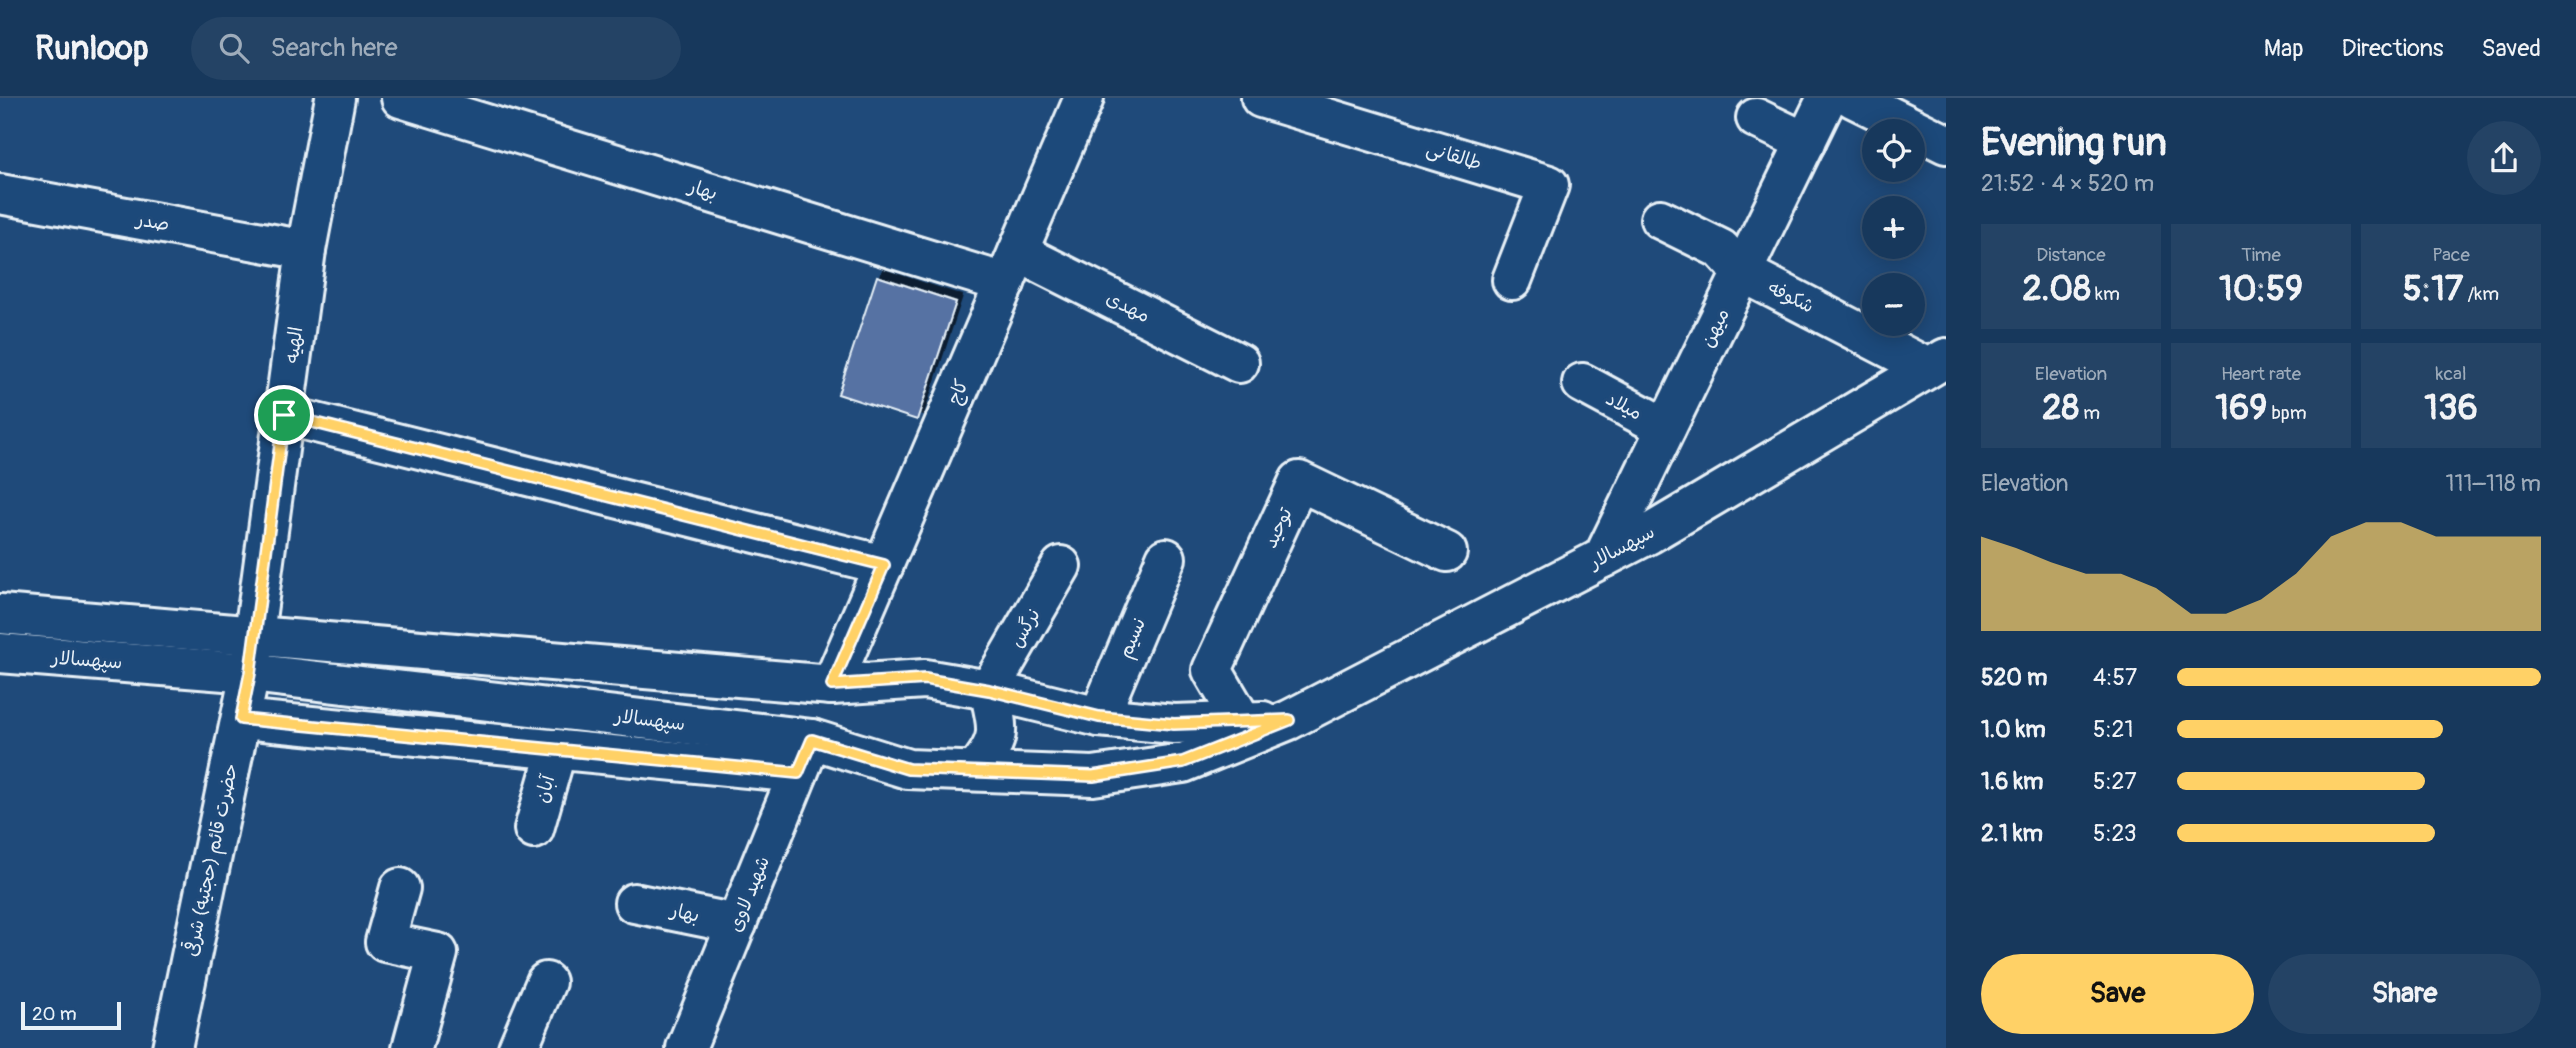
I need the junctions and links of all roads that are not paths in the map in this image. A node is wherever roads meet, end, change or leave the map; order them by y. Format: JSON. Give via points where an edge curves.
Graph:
{"nodes":[{"id":1,"x":335,"y":98,"type":"edge"},
{"id":2,"x":401,"y":98,"type":"edge"},
{"id":3,"x":1084,"y":98,"type":"edge"},
{"id":4,"x":1261,"y":98,"type":"edge"},
{"id":5,"x":1827,"y":98,"type":"edge"},
{"id":6,"x":1853,"y":98,"type":"edge"},
{"id":7,"x":1756,"y":118,"type":"dead end"},
{"id":8,"x":1806,"y":142,"type":"junction"},
{"id":9,"x":1946,"y":144,"type":"edge"},
{"id":10,"x":0,"y":194,"type":"edge"},
{"id":11,"x":1660,"y":219,"type":"dead end"},
{"id":12,"x":306,"y":250,"type":"junction"},
{"id":13,"x":1012,"y":267,"type":"junction"},
{"id":14,"x":1742,"y":272,"type":"junction"},
{"id":15,"x":1511,"y":281,"type":"dead end"},
{"id":16,"x":1239,"y":362,"type":"dead end"},
{"id":17,"x":1937,"y":363,"type":"edge"},
{"id":18,"x":1582,"y":383,"type":"dead end"},
{"id":19,"x":284,"y":415,"type":"junction"},
{"id":20,"x":1666,"y":428,"type":"junction"},
{"id":21,"x":1447,"y":552,"type":"dead end"},
{"id":22,"x":1166,"y":558,"type":"dead end"},
{"id":23,"x":1603,"y":558,"type":"junction"},
{"id":24,"x":884,"y":565,"type":"junction"},
{"id":25,"x":1061,"y":566,"type":"dead end"},
{"id":26,"x":0,"y":614,"type":"edge"},
{"id":27,"x":254,"y":634,"type":"junction"},
{"id":28,"x":0,"y":653,"type":"edge"},
{"id":29,"x":250,"y":673,"type":"junction"},
{"id":30,"x":832,"y":685,"type":"junction"},
{"id":31,"x":989,"y":690,"type":"junction"},
{"id":32,"x":1099,"y":717,"type":"junction"},
{"id":33,"x":241,"y":719,"type":"junction"},
{"id":34,"x":1289,"y":720,"type":"junction"},
{"id":35,"x":1242,"y":721,"type":"junction"},
{"id":36,"x":557,"y":749,"type":"junction"},
{"id":37,"x":805,"y":756,"type":"junction"},
{"id":38,"x":976,"y":770,"type":"junction"},
{"id":39,"x":534,"y":829,"type":"dead end"},
{"id":40,"x":400,"y":888,"type":"dead end"},
{"id":41,"x":634,"y":902,"type":"dead end"},
{"id":42,"x":737,"y":924,"type":"junction"},
{"id":43,"x":546,"y":982,"type":"dead end"},
{"id":44,"x":172,"y":1048,"type":"edge"},
{"id":45,"x":412,"y":1048,"type":"edge"},
{"id":46,"x":518,"y":1048,"type":"edge"},
{"id":47,"x":686,"y":1048,"type":"edge"}],
"edges":[{"from":1,"to":12,"type":"street","name":"الهیه"},
{"from":2,"to":13,"type":"street","name":"بهار"},
{"from":3,"to":13,"type":"street","name":"کاج"},
{"from":4,"to":15,"type":"street","name":"طالقانی","via":[[1549,185]]},
{"from":5,"to":8,"type":"street","name":"میهن"},
{"from":6,"to":9,"type":"street"},
{"from":7,"to":8,"type":"street"},
{"from":8,"to":14,"type":"street","name":"میهن"},
{"from":10,"to":12,"type":"street","name":"صدر"},
{"from":11,"to":14,"type":"street","name":"شکوفه","via":[[1721,249]]},
{"from":12,"to":19,"type":"street","name":"الهیه"},
{"from":13,"to":16,"type":"street","name":"مهدی"},
{"from":13,"to":24,"type":"street","name":"کاج"},
{"from":14,"to":17,"type":"street","name":"شکوفه"},
{"from":14,"to":20,"type":"street","name":"میهن"},
{"from":17,"to":23,"type":"street","name":"سپهسالار"},
{"from":18,"to":20,"type":"street","name":"میلاد"},
{"from":19,"to":24,"type":"street"},
{"from":19,"to":27,"type":"street","name":"الهیه"},
{"from":20,"to":23,"type":"street","name":"میهن"},
{"from":21,"to":35,"type":"street","name":"توحید","via":[[1299,481],[1212,670]]},
{"from":22,"to":32,"type":"street","name":"نسیم"},
{"from":23,"to":34,"type":"street","name":"سپهسالار"},
{"from":24,"to":30,"type":"street","name":"کاج"},
{"from":25,"to":31,"type":"street","name":"نرگس"},
{"from":26,"to":27,"type":"street","name":"سپهسالار"},
{"from":27,"to":29,"type":"street","name":"الهیه"},
{"from":27,"to":30,"type":"street","name":"سپهسالار"},
{"from":28,"to":29,"type":"street","name":"سپهسالار"},
{"from":29,"to":33,"type":"street","name":"حضرت قائم (حجتیه) شرقی"},
{"from":29,"to":37,"type":"street","name":"سپهسالار"},
{"from":30,"to":31,"type":"street","name":"سپهسالار","via":[[925,679]]},
{"from":31,"to":32,"type":"street","name":"سپهسالار"},
{"from":31,"to":38,"type":"street","via":[[997,732],[991,753]]},
{"from":32,"to":35,"type":"street","name":"سپهسالار","via":[[1174,724]]},
{"from":33,"to":36,"type":"street"},
{"from":33,"to":44,"type":"street","name":"حضرت قائم (حجتیه) شرقی"},
{"from":34,"to":35,"type":"street","name":"سپهسالار"},
{"from":34,"to":38,"type":"street","name":"سپهسالار","via":[[1170,765],[1093,776]]},
{"from":36,"to":37,"type":"street"},
{"from":36,"to":39,"type":"street","name":"آبان"},
{"from":37,"to":38,"type":"street","name":"سپهسالار","via":[[908,769]]},
{"from":37,"to":42,"type":"street","name":"شهید لاوی"},
{"from":40,"to":45,"type":"street","via":[[385,942],[438,953]]},
{"from":41,"to":42,"type":"street","name":"بهار"},
{"from":42,"to":47,"type":"street","name":"شهید لاوی"},
{"from":43,"to":46,"type":"street"}]}
